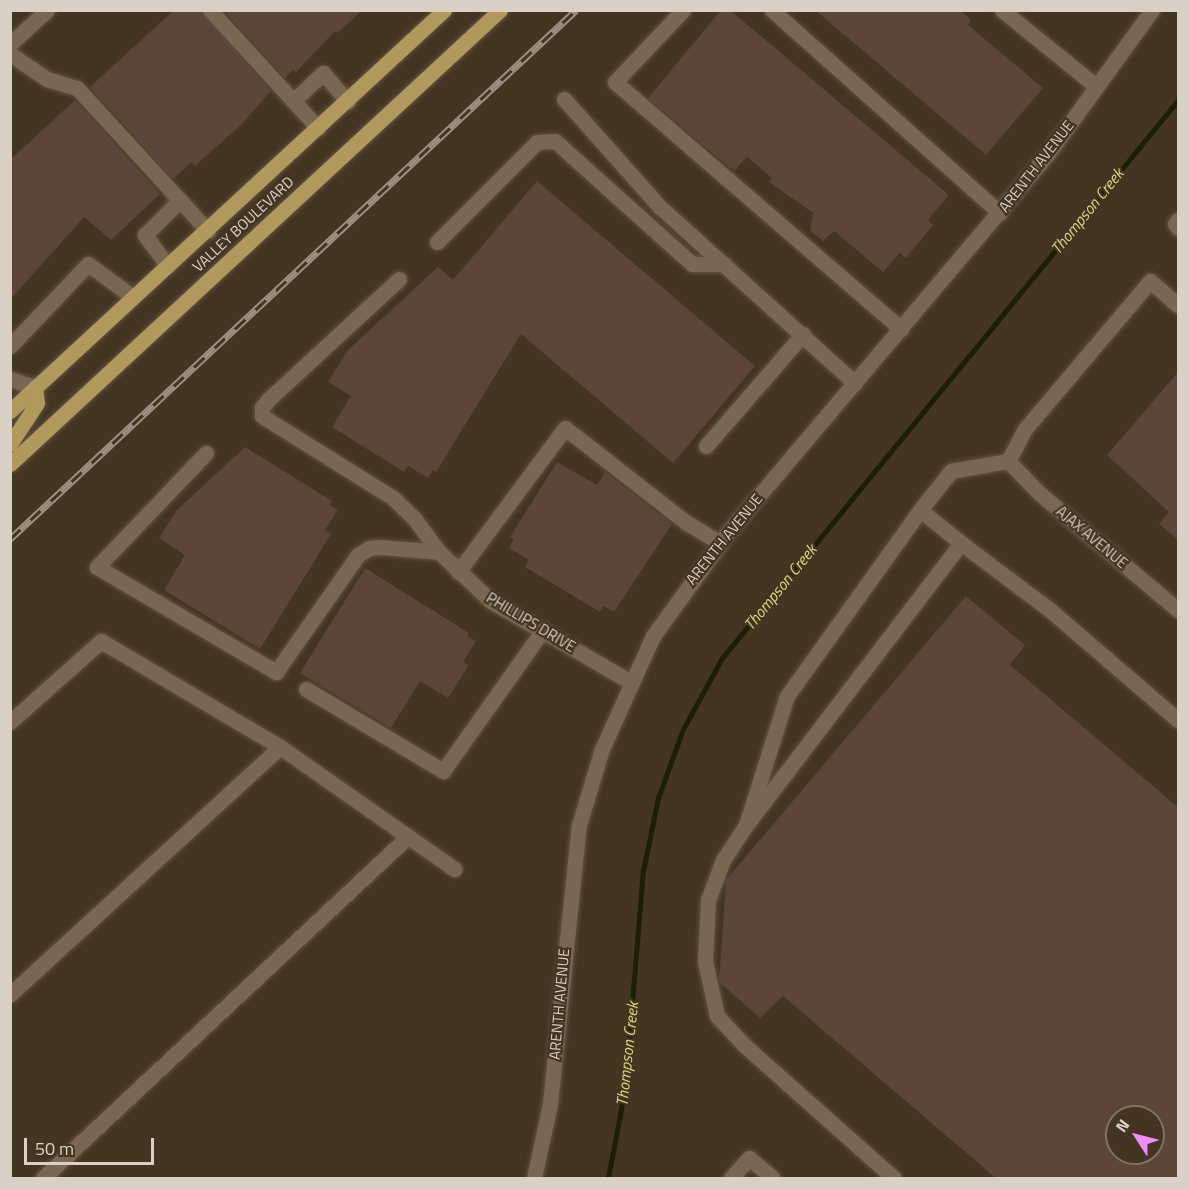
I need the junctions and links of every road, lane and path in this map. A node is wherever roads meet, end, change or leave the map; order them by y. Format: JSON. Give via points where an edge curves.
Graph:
{"nodes":[{"id":1,"x":47,"y":10,"type":"edge"},
{"id":2,"x":210,"y":10,"type":"edge"},
{"id":3,"x":444,"y":10,"type":"edge"},
{"id":4,"x":500,"y":10,"type":"edge"},
{"id":5,"x":683,"y":10,"type":"edge"},
{"id":6,"x":772,"y":10,"type":"edge"},
{"id":7,"x":1002,"y":10,"type":"edge"},
{"id":8,"x":1152,"y":10,"type":"edge"},
{"id":9,"x":10,"y":44,"type":"edge"},
{"id":10,"x":10,"y":54,"type":"edge"},
{"id":11,"x":1096,"y":86,"type":"junction"},
{"id":12,"x":564,"y":99,"type":"dead end"},
{"id":13,"x":294,"y":100,"type":"junction"},
{"id":14,"x":348,"y":102,"type":"junction"},
{"id":15,"x":318,"y":128,"type":"junction"},
{"id":16,"x":180,"y":200,"type":"junction"},
{"id":17,"x":999,"y":213,"type":"junction"},
{"id":18,"x":1179,"y":220,"type":"edge"},
{"id":19,"x":1179,"y":228,"type":"edge"},
{"id":20,"x":208,"y":231,"type":"junction"},
{"id":21,"x":437,"y":242,"type":"dead end"},
{"id":22,"x":724,"y":264,"type":"junction"},
{"id":23,"x":168,"y":266,"type":"junction"},
{"id":24,"x":399,"y":279,"type":"dead end"},
{"id":25,"x":133,"y":297,"type":"junction"},
{"id":26,"x":1179,"y":305,"type":"edge"},
{"id":27,"x":901,"y":329,"type":"junction"},
{"id":28,"x":803,"y":334,"type":"junction"},
{"id":29,"x":10,"y":346,"type":"edge"},
{"id":30,"x":10,"y":379,"type":"edge"},
{"id":31,"x":855,"y":383,"type":"junction"},
{"id":32,"x":35,"y":387,"type":"junction"},
{"id":33,"x":10,"y":411,"type":"edge"},
{"id":34,"x":10,"y":444,"type":"edge"},
{"id":35,"x":706,"y":446,"type":"dead end"},
{"id":36,"x":206,"y":453,"type":"dead end"},
{"id":37,"x":1008,"y":461,"type":"junction"},
{"id":38,"x":10,"y":464,"type":"edge"},
{"id":39,"x":920,"y":510,"type":"junction"},
{"id":40,"x":720,"y":543,"type":"junction"},
{"id":41,"x":961,"y":543,"type":"junction"},
{"id":42,"x":439,"y":552,"type":"junction"},
{"id":43,"x":458,"y":572,"type":"junction"},
{"id":44,"x":1179,"y":610,"type":"edge"},
{"id":45,"x":543,"y":630,"type":"junction"},
{"id":46,"x":631,"y":682,"type":"junction"},
{"id":47,"x":306,"y":689,"type":"dead end"},
{"id":48,"x":1179,"y":720,"type":"edge"},
{"id":49,"x":10,"y":722,"type":"edge"},
{"id":50,"x":280,"y":747,"type":"junction"},
{"id":51,"x":746,"y":825,"type":"junction"},
{"id":52,"x":408,"y":837,"type":"junction"},
{"id":53,"x":454,"y":869,"type":"dead end"},
{"id":54,"x":10,"y":993,"type":"edge"},
{"id":55,"x":43,"y":1179,"type":"edge"},
{"id":56,"x":534,"y":1179,"type":"edge"},
{"id":57,"x":731,"y":1179,"type":"edge"},
{"id":58,"x":773,"y":1179,"type":"edge"},
{"id":59,"x":894,"y":1179,"type":"edge"}],
"edges":[{"from":1,"to":9,"type":"street"},
{"from":2,"to":13,"type":"street"},
{"from":3,"to":14,"type":"main road","name":"VALLEY BOULEVARD"},
{"from":4,"to":38,"type":"main road","name":"VALLEY BOULEVARD"},
{"from":5,"to":27,"type":"street","via":[[615,82]]},
{"from":6,"to":17,"type":"street"},
{"from":7,"to":11,"type":"street"},
{"from":8,"to":11,"type":"street","name":"ARENTH AVENUE"},
{"from":10,"to":16,"type":"street","via":[[47,80],[77,88]]},
{"from":11,"to":17,"type":"street","name":"ARENTH AVENUE"},
{"from":12,"to":22,"type":"street","via":[[660,207]]},
{"from":13,"to":14,"type":"street","via":[[323,73]]},
{"from":13,"to":15,"type":"street"},
{"from":14,"to":15,"type":"main road","name":"VALLEY BOULEVARD"},
{"from":15,"to":20,"type":"main road","name":"VALLEY BOULEVARD"},
{"from":16,"to":20,"type":"street"},
{"from":16,"to":23,"type":"street","via":[[145,235]]},
{"from":17,"to":27,"type":"street","name":"ARENTH AVENUE"},
{"from":18,"to":19,"type":"street","via":[[1174,224]]},
{"from":20,"to":23,"type":"main road","name":"VALLEY BOULEVARD"},
{"from":21,"to":22,"type":"street","via":[[537,142],[555,141],[692,264]]},
{"from":22,"to":28,"type":"street"},
{"from":23,"to":25,"type":"main road","name":"VALLEY BOULEVARD"},
{"from":24,"to":42,"type":"street","name":"PHILLIPS DRIVE","via":[[269,399],[262,407],[262,416],[393,498],[414,518]]},
{"from":25,"to":29,"type":"street","via":[[88,264]]},
{"from":25,"to":32,"type":"main road","name":"VALLEY BOULEVARD"},
{"from":26,"to":37,"type":"street","via":[[1150,280],[1025,429]]},
{"from":27,"to":31,"type":"street","name":"ARENTH AVENUE"},
{"from":28,"to":31,"type":"street"},
{"from":28,"to":35,"type":"street"},
{"from":30,"to":32,"type":"street"},
{"from":31,"to":40,"type":"street","name":"ARENTH AVENUE"},
{"from":32,"to":33,"type":"main road","name":"VALLEY BOULEVARD"},
{"from":32,"to":34,"type":"main road","via":[[37,403]]},
{"from":36,"to":42,"type":"street","via":[[96,567],[276,672],[358,555],[369,548]]},
{"from":37,"to":39,"type":"street","via":[[951,471]]},
{"from":37,"to":44,"type":"street","name":"AJAX AVENUE","via":[[1039,493]]},
{"from":39,"to":41,"type":"street"},
{"from":39,"to":51,"type":"street","via":[[787,696]]},
{"from":40,"to":43,"type":"street","via":[[564,428]]},
{"from":40,"to":46,"type":"street","name":"ARENTH AVENUE","via":[[652,636]]},
{"from":41,"to":48,"type":"street","via":[[1050,610]]},
{"from":41,"to":51,"type":"street"},
{"from":42,"to":43,"type":"street","name":"PHILLIPS DRIVE"},
{"from":43,"to":45,"type":"street","name":"PHILLIPS DRIVE","via":[[491,601]]},
{"from":45,"to":46,"type":"street","name":"PHILLIPS DRIVE"},
{"from":45,"to":47,"type":"street","via":[[443,771]]},
{"from":46,"to":56,"type":"street","name":"ARENTH AVENUE","via":[[602,749],[579,825],[550,1104]]},
{"from":49,"to":50,"type":"street","via":[[101,640]]},
{"from":50,"to":52,"type":"street"},
{"from":50,"to":54,"type":"street"},
{"from":51,"to":59,"type":"street","via":[[723,860],[708,900],[705,961],[717,1016],[744,1045]]},
{"from":52,"to":53,"type":"street"},
{"from":52,"to":55,"type":"street"},
{"from":57,"to":58,"type":"street","via":[[749,1158]]}]}
